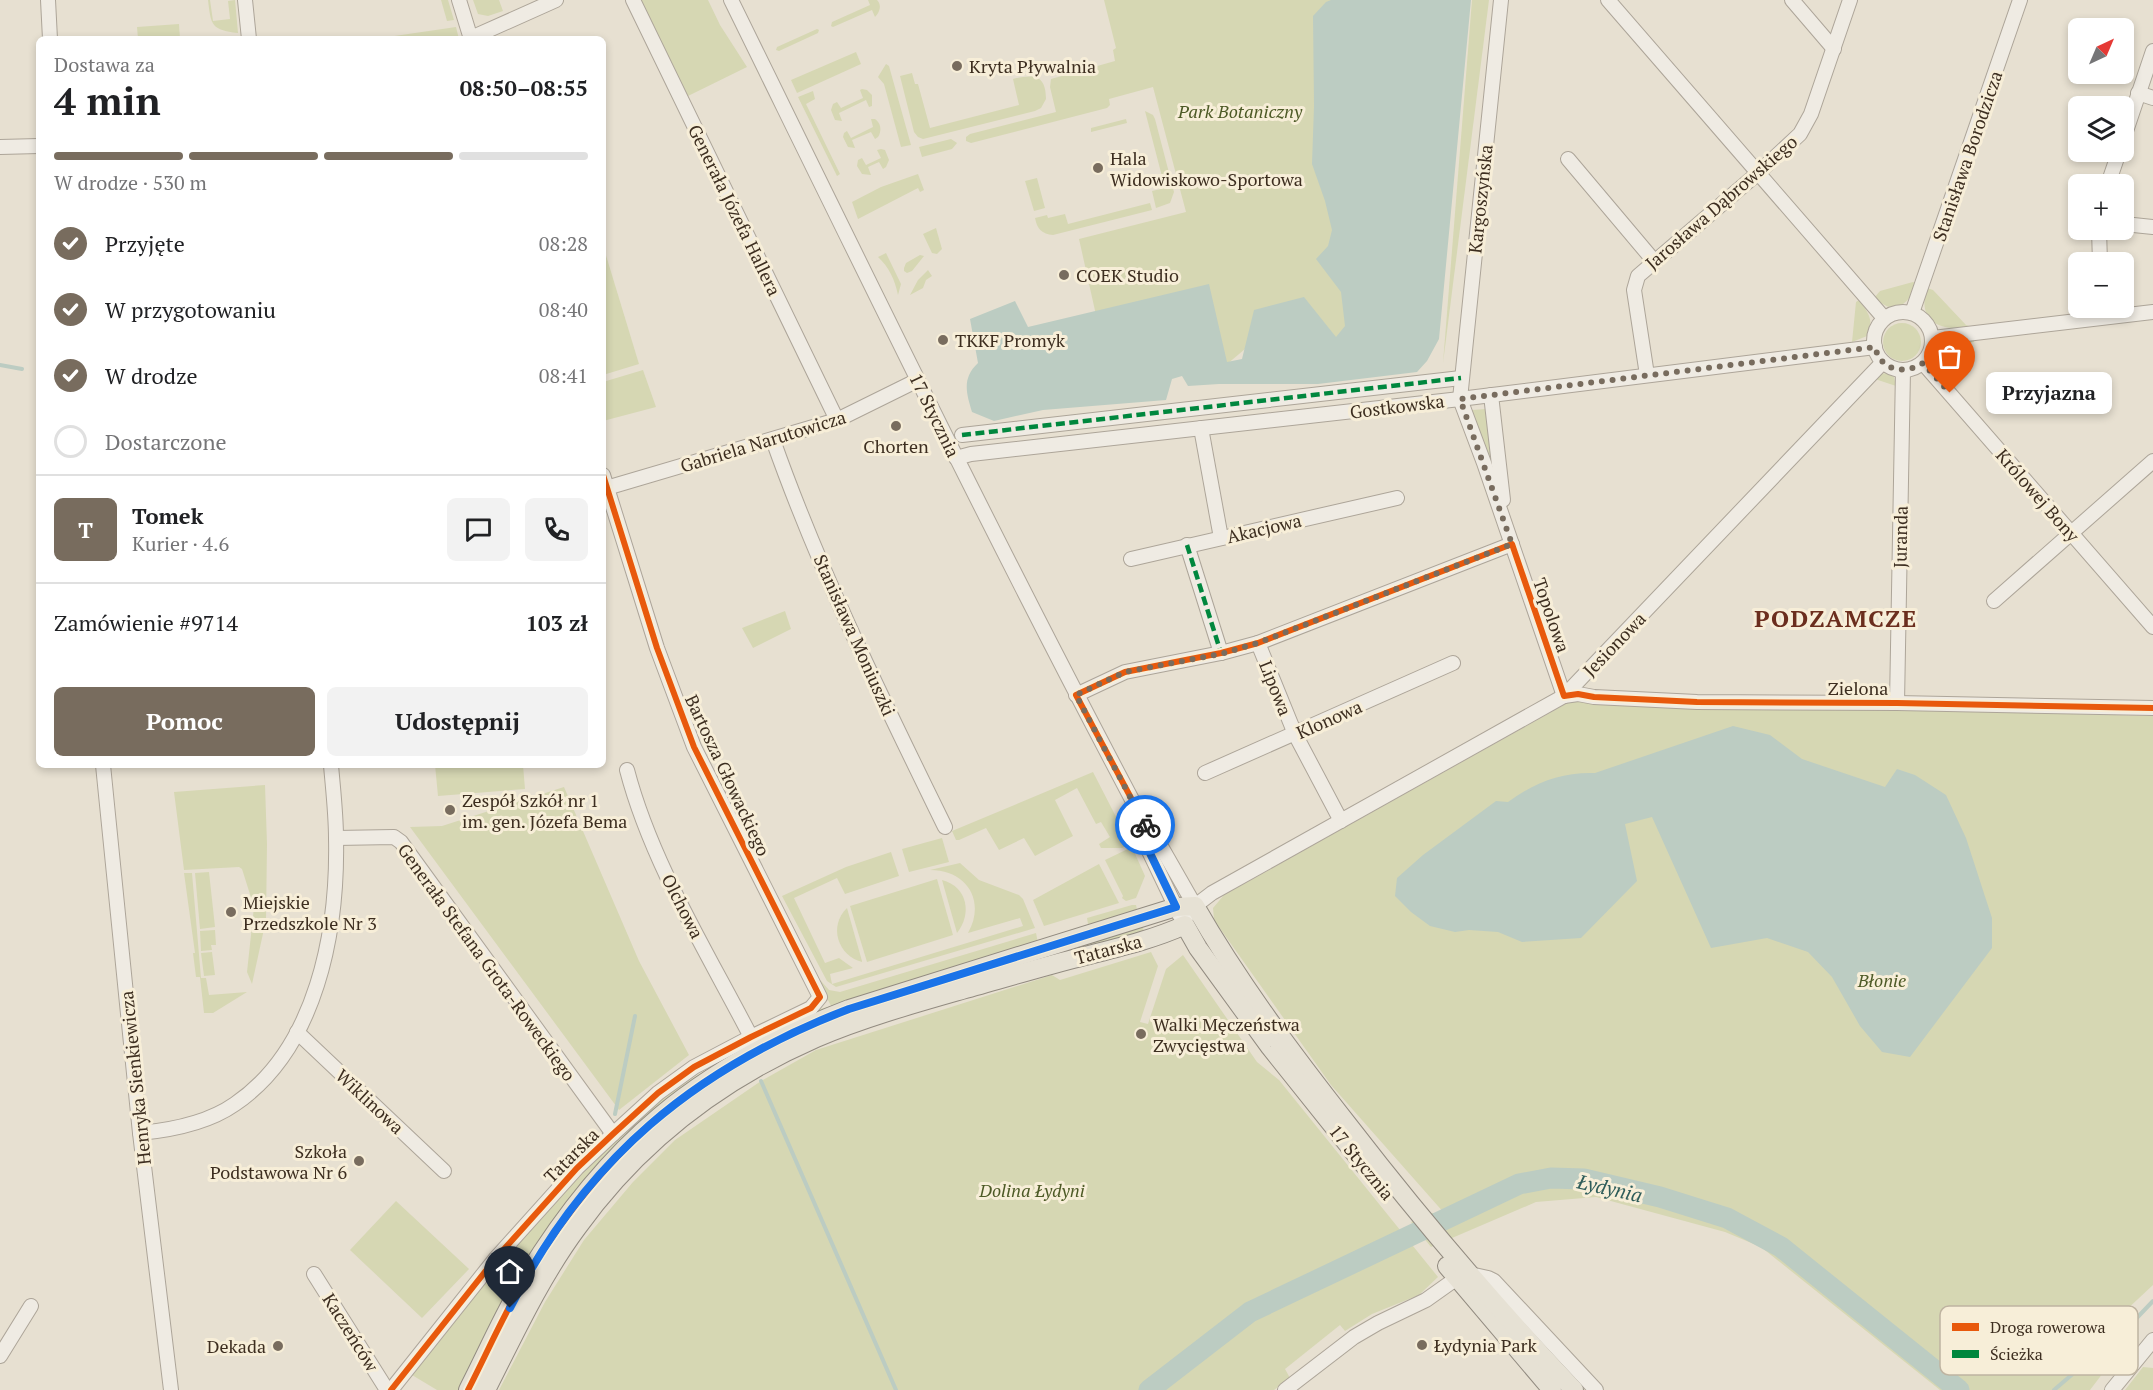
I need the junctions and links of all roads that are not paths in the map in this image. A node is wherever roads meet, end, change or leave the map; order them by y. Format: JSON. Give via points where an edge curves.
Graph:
{"nodes":[{"id":1,"x":48,"y":0,"type":"edge"},
{"id":2,"x":245,"y":0,"type":"edge"},
{"id":3,"x":459,"y":0,"type":"edge"},
{"id":4,"x":556,"y":0,"type":"edge"},
{"id":5,"x":633,"y":0,"type":"edge"},
{"id":6,"x":731,"y":0,"type":"edge"},
{"id":7,"x":1501,"y":0,"type":"edge"},
{"id":8,"x":1608,"y":0,"type":"edge"},
{"id":9,"x":1792,"y":0,"type":"edge"},
{"id":10,"x":1850,"y":0,"type":"edge"},
{"id":11,"x":2020,"y":0,"type":"edge"},
{"id":12,"x":50,"y":36,"type":"edge"},
{"id":13,"x":249,"y":36,"type":"edge"},
{"id":14,"x":470,"y":36,"type":"edge"},
{"id":15,"x":478,"y":36,"type":"edge"},
{"id":16,"x":1834,"y":49,"type":"junction"},
{"id":17,"x":2153,"y":51,"type":"edge"},
{"id":18,"x":2138,"y":93,"type":"junction"},
{"id":19,"x":2153,"y":98,"type":"edge"},
{"id":20,"x":2134,"y":106,"type":"edge"},
{"id":21,"x":36,"y":146,"type":"edge"},
{"id":22,"x":0,"y":147,"type":"edge"},
{"id":23,"x":1568,"y":159,"type":"dead end"},
{"id":24,"x":1758,"y":172,"type":"junction"},
{"id":25,"x":2134,"y":225,"type":"edge"},
{"id":26,"x":2153,"y":227,"type":"edge"},
{"id":27,"x":1654,"y":261,"type":"junction"},
{"id":28,"x":1912,"y":312,"type":"junction"},
{"id":29,"x":2134,"y":312,"type":"edge"},
{"id":30,"x":2153,"y":312,"type":"edge"},
{"id":31,"x":1884,"y":318,"type":"junction"},
{"id":32,"x":2071,"y":318,"type":"edge"},
{"id":33,"x":1933,"y":338,"type":"junction"},
{"id":34,"x":1875,"y":347,"type":"junction"},
{"id":35,"x":1883,"y":362,"type":"junction"},
{"id":36,"x":1923,"y":363,"type":"junction"},
{"id":37,"x":1903,"y":370,"type":"junction"},
{"id":38,"x":1647,"y":375,"type":"junction"},
{"id":39,"x":1461,"y":378,"type":"junction"},
{"id":40,"x":918,"y":380,"type":"junction"},
{"id":41,"x":1491,"y":395,"type":"junction"},
{"id":42,"x":1460,"y":399,"type":"junction"},
{"id":43,"x":837,"y":420,"type":"junction"},
{"id":44,"x":1201,"y":428,"type":"junction"},
{"id":45,"x":962,"y":435,"type":"dead end"},
{"id":46,"x":773,"y":440,"type":"junction"},
{"id":47,"x":956,"y":458,"type":"junction"},
{"id":48,"x":2153,"y":461,"type":"edge"},
{"id":49,"x":606,"y":483,"type":"edge"},
{"id":50,"x":606,"y":490,"type":"edge"},
{"id":51,"x":1397,"y":498,"type":"dead end"},
{"id":52,"x":1505,"y":523,"type":"junction"},
{"id":53,"x":2071,"y":533,"type":"junction"},
{"id":54,"x":1221,"y":538,"type":"junction"},
{"id":55,"x":1512,"y":544,"type":"junction"},
{"id":56,"x":1187,"y":545,"type":"junction"},
{"id":57,"x":1131,"y":559,"type":"dead end"},
{"id":58,"x":1994,"y":601,"type":"dead end"},
{"id":59,"x":2153,"y":627,"type":"edge"},
{"id":60,"x":1258,"y":643,"type":"junction"},
{"id":61,"x":1221,"y":654,"type":"junction"},
{"id":62,"x":1453,"y":663,"type":"dead end"},
{"id":63,"x":1076,"y":695,"type":"junction"},
{"id":64,"x":1564,"y":696,"type":"junction"},
{"id":65,"x":1897,"y":703,"type":"junction"},
{"id":66,"x":2153,"y":708,"type":"edge"},
{"id":67,"x":1295,"y":734,"type":"junction"},
{"id":68,"x":103,"y":768,"type":"edge"},
{"id":69,"x":331,"y":768,"type":"edge"},
{"id":70,"x":627,"y":770,"type":"dead end"},
{"id":71,"x":1205,"y":774,"type":"dead end"},
{"id":72,"x":1341,"y":821,"type":"junction"},
{"id":73,"x":945,"y":826,"type":"dead end"},
{"id":74,"x":1146,"y":826,"type":"junction"},
{"id":75,"x":336,"y":838,"type":"junction"},
{"id":76,"x":1195,"y":906,"type":"junction"},
{"id":77,"x":1176,"y":907,"type":"junction"},
{"id":78,"x":1185,"y":925,"type":"junction"},
{"id":79,"x":820,"y":997,"type":"joint"},
{"id":80,"x":297,"y":1032,"type":"junction"},
{"id":81,"x":751,"y":1036,"type":"junction"},
{"id":82,"x":140,"y":1133,"type":"junction"},
{"id":83,"x":613,"y":1134,"type":"junction"},
{"id":84,"x":444,"y":1171,"type":"dead end"},
{"id":85,"x":1408,"y":1209,"type":"junction"},
{"id":86,"x":314,"y":1274,"type":"dead end"},
{"id":87,"x":1463,"y":1276,"type":"junction"},
{"id":88,"x":31,"y":1305,"type":"dead end"},
{"id":89,"x":2153,"y":1340,"type":"edge"},
{"id":90,"x":0,"y":1356,"type":"edge"},
{"id":91,"x":2138,"y":1358,"type":"edge"},
{"id":92,"x":2124,"y":1375,"type":"edge"},
{"id":93,"x":171,"y":1390,"type":"edge"},
{"id":94,"x":389,"y":1390,"type":"edge"},
{"id":95,"x":468,"y":1390,"type":"edge"},
{"id":96,"x":486,"y":1390,"type":"edge"},
{"id":97,"x":1285,"y":1390,"type":"edge"},
{"id":98,"x":1552,"y":1390,"type":"edge"},
{"id":99,"x":1574,"y":1390,"type":"edge"},
{"id":100,"x":1596,"y":1390,"type":"edge"},
{"id":101,"x":2112,"y":1390,"type":"edge"}],
"edges":[{"from":1,"to":12,"type":"street"},
{"from":2,"to":13,"type":"street"},
{"from":3,"to":14,"type":"street"},
{"from":4,"to":15,"type":"street"},
{"from":5,"to":43,"type":"street","name":"Generała Józefa Hallera"},
{"from":6,"to":40,"type":"street","name":"17 Stycznia"},
{"from":7,"to":39,"type":"street","name":"Kargoszyńska"},
{"from":8,"to":24,"type":"street"},
{"from":9,"to":16,"type":"street"},
{"from":10,"to":16,"type":"street","name":"Jarosława Dąbrowskiego"},
{"from":11,"to":28,"type":"street","name":"Stanisława Borodzicza"},
{"from":16,"to":24,"type":"street","name":"Jarosława Dąbrowskiego","via":[[1806,125]]},
{"from":17,"to":18,"type":"street"},
{"from":18,"to":19,"type":"street"},
{"from":18,"to":20,"type":"street"},
{"from":21,"to":22,"type":"street"},
{"from":23,"to":27,"type":"street"},
{"from":24,"to":27,"type":"street","name":"Jarosława Dąbrowskiego"},
{"from":24,"to":31,"type":"street"},
{"from":25,"to":26,"type":"street"},
{"from":27,"to":38,"type":"street","name":"Jarosława Dąbrowskiego","via":[[1638,276],[1634,290]]},
{"from":28,"to":31,"type":"street","via":[[1893,313]]},
{"from":28,"to":33,"type":"street","via":[[1927,323]]},
{"from":29,"to":30,"type":"street"},
{"from":31,"to":34,"type":"street","via":[[1876,328]]},
{"from":32,"to":33,"type":"street"},
{"from":33,"to":36,"type":"street","via":[[1930,354]]},
{"from":34,"to":35,"type":"street"},
{"from":34,"to":38,"type":"street","name":"Gostkowska"},
{"from":35,"to":37,"type":"street"},
{"from":35,"to":64,"type":"street","name":"Jesionowa"},
{"from":36,"to":37,"type":"street"},
{"from":36,"to":53,"type":"street","name":"Królowej Bony"},
{"from":37,"to":65,"type":"street","name":"Juranda"},
{"from":38,"to":41,"type":"street","name":"Gostkowska"},
{"from":39,"to":42,"type":"street","name":"Kargoszyńska"},
{"from":39,"to":45,"type":"street"},
{"from":40,"to":43,"type":"street","name":"Gabriela Narutowicza"},
{"from":40,"to":47,"type":"street","name":"17 Stycznia"},
{"from":41,"to":42,"type":"street","name":"Gostkowska"},
{"from":41,"to":52,"type":"street","name":"Topolowa"},
{"from":42,"to":44,"type":"street","name":"Gostkowska"},
{"from":42,"to":52,"type":"street","name":"Topolowa"},
{"from":43,"to":46,"type":"street","name":"Gabriela Narutowicza"},
{"from":44,"to":47,"type":"street","name":"Gostkowska"},
{"from":44,"to":54,"type":"street"},
{"from":46,"to":49,"type":"street","name":"Gabriela Narutowicza"},
{"from":46,"to":73,"type":"street","name":"Stanisława Moniuszki","via":[[865,663]]},
{"from":47,"to":63,"type":"street","name":"17 Stycznia"},
{"from":48,"to":53,"type":"street"},
{"from":50,"to":79,"type":"street","name":"Bartosza Głowackiego","via":[[694,747]]},
{"from":51,"to":54,"type":"street","name":"Akacjowa"},
{"from":52,"to":55,"type":"street","name":"Topolowa"},
{"from":53,"to":58,"type":"street"},
{"from":53,"to":59,"type":"street","name":"Królowej Bony"},
{"from":54,"to":56,"type":"street","name":"Akacjowa"},
{"from":55,"to":60,"type":"street"},
{"from":55,"to":64,"type":"street","name":"Topolowa"},
{"from":56,"to":57,"type":"street","name":"Akacjowa"},
{"from":56,"to":61,"type":"street"},
{"from":60,"to":61,"type":"street"},
{"from":60,"to":67,"type":"street","name":"Lipowa"},
{"from":61,"to":63,"type":"street","via":[[1125,672]]},
{"from":62,"to":67,"type":"street","name":"Klonowa"},
{"from":63,"to":74,"type":"street","name":"17 Stycznia"},
{"from":64,"to":65,"type":"street","name":"Zielona","via":[[1697,702]]},
{"from":64,"to":72,"type":"street","name":"Jesionowa"},
{"from":65,"to":66,"type":"street","name":"Zielona"},
{"from":67,"to":71,"type":"street","name":"Klonowa"},
{"from":67,"to":72,"type":"street","name":"Lipowa"},
{"from":68,"to":82,"type":"street","name":"Henryka Sienkiewicza"},
{"from":69,"to":75,"type":"street"},
{"from":70,"to":81,"type":"street","name":"Olchowa","via":[[636,805],[658,858]]},
{"from":72,"to":76,"type":"street","name":"Jesionowa"},
{"from":74,"to":76,"type":"street","name":"17 Stycznia"},
{"from":74,"to":77,"type":"street","name":"17 Stycznia","via":[[1147,847]]},
{"from":75,"to":80,"type":"street","via":[[327,950]]},
{"from":75,"to":83,"type":"street","name":"Generała Stefana Grota-Roweckiego","via":[[394,837],[401,842]]},
{"from":76,"to":77,"type":"main road","name":"Tatarska"},
{"from":76,"to":78,"type":"street"},
{"from":76,"to":85,"type":"main road","name":"17 Stycznia","via":[[1212,937]]},
{"from":77,"to":78,"type":"street","name":"17 Stycznia"},
{"from":77,"to":95,"type":"main road","name":"Tatarska","via":[[849,1009],[803,1026],[711,1077],[652,1120],[565,1216],[520,1287]]},
{"from":78,"to":85,"type":"main road","name":"17 Stycznia","via":[[1270,1047]]},
{"from":78,"to":96,"type":"main road","name":"Tatarska","via":[[1142,941],[857,1022],[783,1053],[719,1090],[633,1160],[577,1227],[533,1296]]},
{"from":79,"to":81,"type":"street","name":"Tatarska","via":[[811,1008]]},
{"from":80,"to":82,"type":"street","via":[[268,1077],[234,1105],[190,1125]]},
{"from":80,"to":84,"type":"street","name":"Wiklinowa"},
{"from":81,"to":83,"type":"street","name":"Tatarska","via":[[694,1067]]},
{"from":82,"to":93,"type":"street","name":"Henryka Sienkiewicza"},
{"from":83,"to":94,"type":"street","name":"Tatarska","via":[[496,1258]]},
{"from":85,"to":87,"type":"main road","name":"17 Stycznia"},
{"from":86,"to":94,"type":"street","name":"Kaczeńców"},
{"from":87,"to":97,"type":"street","via":[[1354,1337]]},
{"from":87,"to":98,"type":"main road","name":"17 Stycznia","via":[[1511,1344]]},
{"from":87,"to":99,"type":"main road","name":"17 Stycznia"},
{"from":87,"to":100,"type":"street","name":"17 Stycznia","via":[[1494,1281]]},
{"from":88,"to":90,"type":"street"},
{"from":89,"to":91,"type":"street"},
{"from":92,"to":101,"type":"street"}]}
